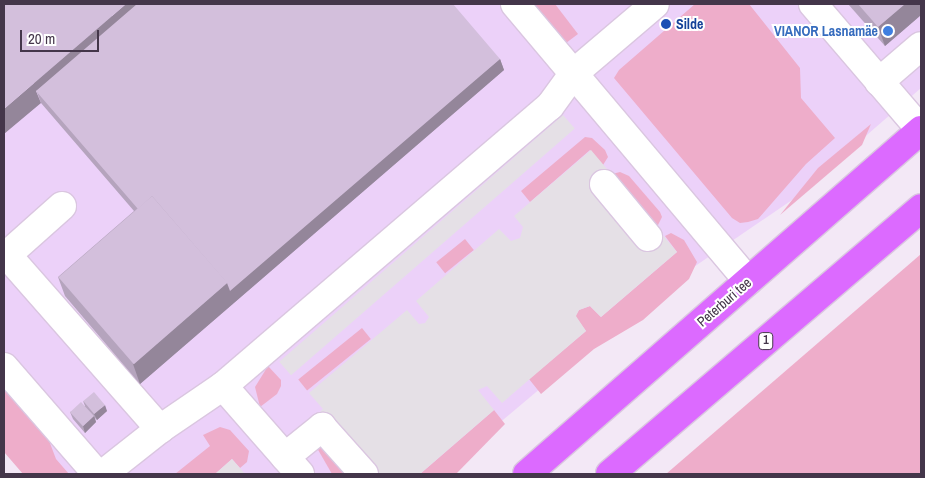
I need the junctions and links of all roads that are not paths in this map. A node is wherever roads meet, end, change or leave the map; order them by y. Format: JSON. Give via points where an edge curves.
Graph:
{"nodes":[{"id":1,"x":515,"y":4,"type":"edge"},
{"id":2,"x":655,"y":4,"type":"edge"},
{"id":3,"x":813,"y":4,"type":"edge"},
{"id":4,"x":921,"y":46,"type":"edge"},
{"id":5,"x":574,"y":73,"type":"junction"},
{"id":6,"x":880,"y":82,"type":"junction"},
{"id":7,"x":921,"y":130,"type":"edge"},
{"id":8,"x":604,"y":184,"type":"dead end"},
{"id":9,"x":62,"y":206,"type":"dead end"},
{"id":10,"x":921,"y":208,"type":"edge"},
{"id":11,"x":648,"y":237,"type":"dead end"},
{"id":12,"x":748,"y":281,"type":"junction"},
{"id":13,"x":4,"y":367,"type":"edge"},
{"id":14,"x":223,"y":386,"type":"junction"},
{"id":15,"x":160,"y":429,"type":"junction"},
{"id":16,"x":293,"y":466,"type":"edge"},
{"id":17,"x":97,"y":474,"type":"edge"},
{"id":18,"x":103,"y":474,"type":"edge"},
{"id":19,"x":364,"y":474,"type":"edge"},
{"id":20,"x":527,"y":474,"type":"edge"},
{"id":21,"x":610,"y":474,"type":"edge"}],
"edges":[{"from":1,"to":5,"type":"street"},
{"from":2,"to":5,"type":"street"},
{"from":3,"to":6,"type":"street"},
{"from":4,"to":6,"type":"street"},
{"from":5,"to":12,"type":"street"},
{"from":5,"to":14,"type":"street","via":[[550,106]]},
{"from":6,"to":7,"type":"street"},
{"from":7,"to":12,"type":"highway","name":"Peterburi tee"},
{"from":8,"to":11,"type":"street"},
{"from":9,"to":15,"type":"street","via":[[7,255]]},
{"from":10,"to":21,"type":"highway","number":"1"},
{"from":12,"to":20,"type":"highway","name":"Peterburi tee"},
{"from":13,"to":17,"type":"street"},
{"from":14,"to":15,"type":"street"},
{"from":14,"to":16,"type":"street"},
{"from":15,"to":18,"type":"street"},
{"from":16,"to":19,"type":"street","via":[[322,427]]}]}
